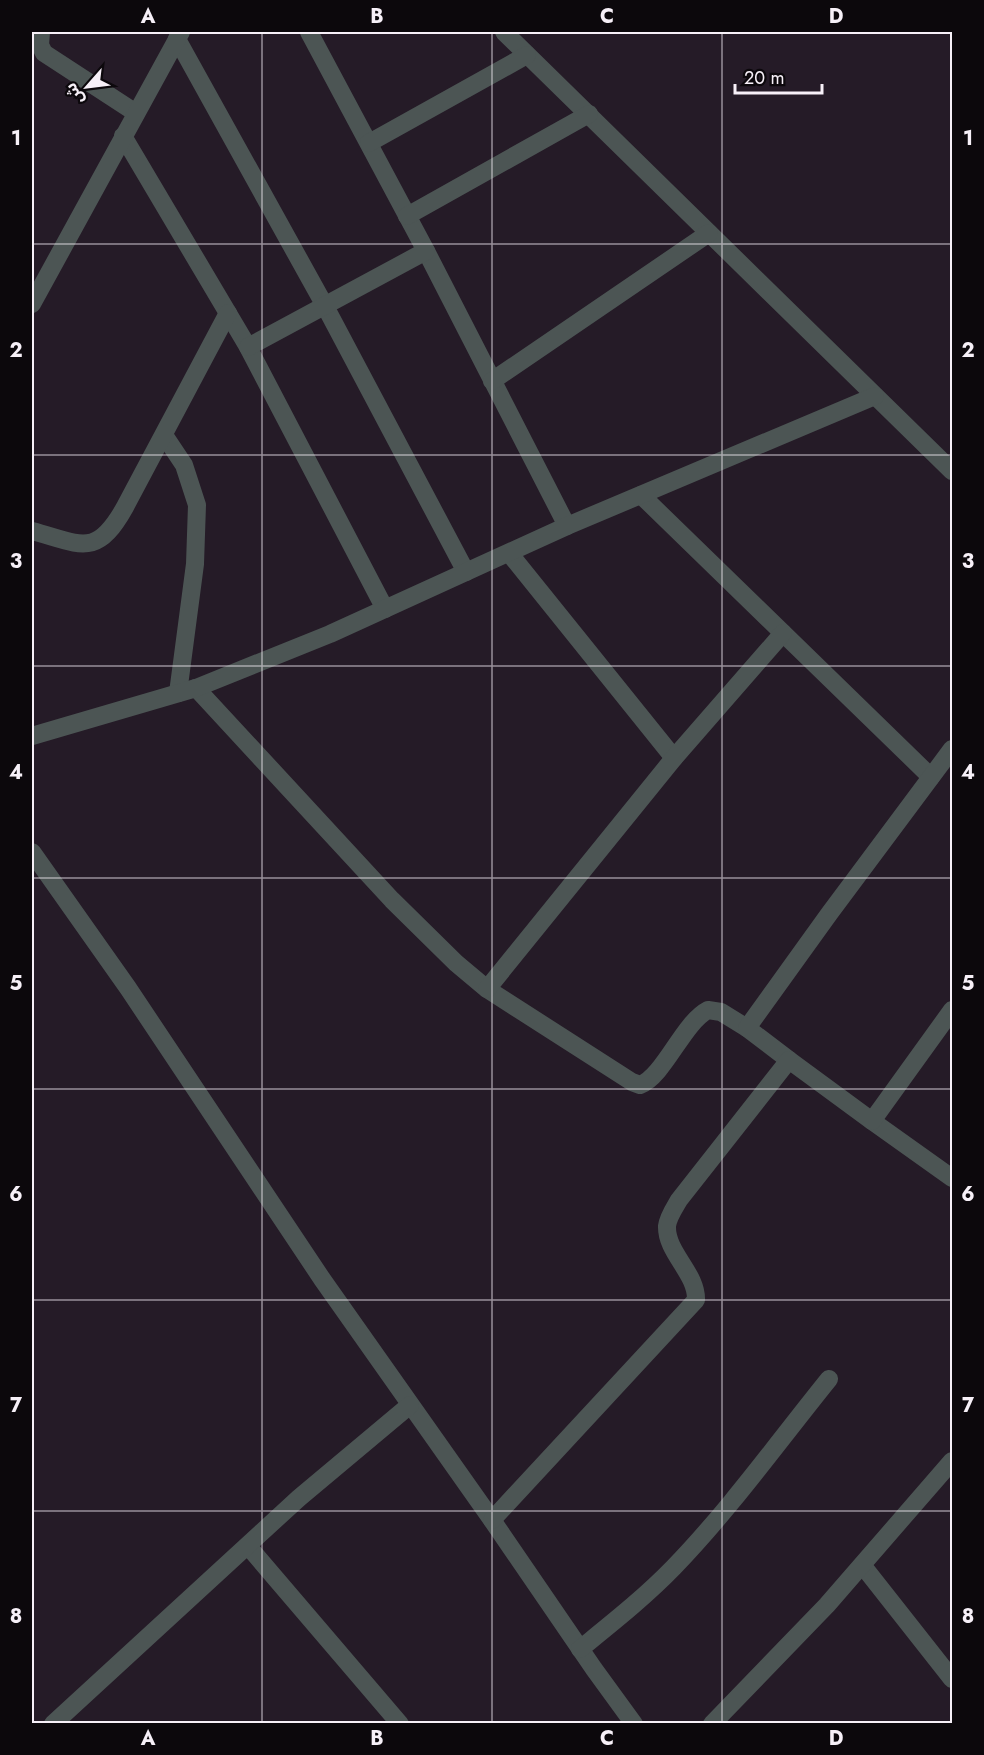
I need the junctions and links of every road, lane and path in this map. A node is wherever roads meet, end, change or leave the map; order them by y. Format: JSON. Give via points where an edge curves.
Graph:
{"nodes":[{"id":1,"x":41,"y":32,"type":"edge"},
{"id":2,"x":504,"y":32,"type":"edge"},
{"id":3,"x":317,"y":34,"type":"edge"},
{"id":4,"x":179,"y":35,"type":"edge"},
{"id":5,"x":528,"y":55,"type":"junction"},
{"id":6,"x":136,"y":112,"type":"junction"},
{"id":7,"x":589,"y":114,"type":"junction"},
{"id":8,"x":123,"y":136,"type":"junction"},
{"id":9,"x":369,"y":143,"type":"junction"},
{"id":10,"x":407,"y":216,"type":"junction"},
{"id":11,"x":709,"y":233,"type":"junction"},
{"id":12,"x":426,"y":251,"type":"junction"},
{"id":13,"x":32,"y":304,"type":"edge"},
{"id":14,"x":325,"y":306,"type":"junction"},
{"id":15,"x":228,"y":313,"type":"junction"},
{"id":16,"x":248,"y":347,"type":"junction"},
{"id":17,"x":492,"y":381,"type":"junction"},
{"id":18,"x":875,"y":396,"type":"junction"},
{"id":19,"x":164,"y":435,"type":"junction"},
{"id":20,"x":952,"y":471,"type":"edge"},
{"id":21,"x":641,"y":495,"type":"junction"},
{"id":22,"x":567,"y":526,"type":"junction"},
{"id":23,"x":32,"y":531,"type":"edge"},
{"id":24,"x":509,"y":553,"type":"junction"},
{"id":25,"x":466,"y":572,"type":"junction"},
{"id":26,"x":385,"y":609,"type":"junction"},
{"id":27,"x":783,"y":633,"type":"junction"},
{"id":28,"x":187,"y":691,"type":"junction"},
{"id":29,"x":32,"y":736,"type":"edge"},
{"id":30,"x":952,"y":749,"type":"edge"},
{"id":31,"x":675,"y":758,"type":"junction"},
{"id":32,"x":932,"y":777,"type":"junction"},
{"id":33,"x":32,"y":852,"type":"edge"},
{"id":34,"x":487,"y":989,"type":"junction"},
{"id":35,"x":952,"y":1010,"type":"edge"},
{"id":36,"x":747,"y":1028,"type":"junction"},
{"id":37,"x":789,"y":1060,"type":"junction"},
{"id":38,"x":872,"y":1121,"type":"junction"},
{"id":39,"x":952,"y":1178,"type":"edge"},
{"id":40,"x":829,"y":1379,"type":"dead end"},
{"id":41,"x":410,"y":1404,"type":"junction"},
{"id":42,"x":952,"y":1461,"type":"edge"},
{"id":43,"x":492,"y":1520,"type":"junction"},
{"id":44,"x":248,"y":1546,"type":"junction"},
{"id":45,"x":863,"y":1566,"type":"junction"},
{"id":46,"x":580,"y":1650,"type":"junction"},
{"id":47,"x":952,"y":1679,"type":"edge"},
{"id":48,"x":52,"y":1724,"type":"edge"},
{"id":49,"x":400,"y":1724,"type":"edge"},
{"id":50,"x":634,"y":1724,"type":"edge"},
{"id":51,"x":711,"y":1724,"type":"edge"}],
"edges":[{"from":1,"to":6,"type":"street","via":[[44,54]]},
{"from":2,"to":5,"type":"street"},
{"from":3,"to":9,"type":"street"},
{"from":4,"to":6,"type":"street"},
{"from":4,"to":14,"type":"street"},
{"from":5,"to":7,"type":"street"},
{"from":5,"to":9,"type":"street"},
{"from":6,"to":8,"type":"street"},
{"from":7,"to":10,"type":"street"},
{"from":7,"to":11,"type":"street"},
{"from":8,"to":13,"type":"street"},
{"from":8,"to":15,"type":"street"},
{"from":9,"to":10,"type":"street"},
{"from":10,"to":12,"type":"street"},
{"from":11,"to":17,"type":"street"},
{"from":11,"to":18,"type":"street"},
{"from":12,"to":14,"type":"street"},
{"from":12,"to":17,"type":"street"},
{"from":14,"to":16,"type":"street"},
{"from":14,"to":25,"type":"street"},
{"from":15,"to":16,"type":"street"},
{"from":15,"to":19,"type":"street"},
{"from":16,"to":26,"type":"street"},
{"from":17,"to":22,"type":"street"},
{"from":18,"to":20,"type":"street"},
{"from":18,"to":21,"type":"street"},
{"from":19,"to":23,"type":"street","via":[[108,534],[84,544]]},
{"from":19,"to":28,"type":"street","via":[[184,465],[197,505]]},
{"from":21,"to":22,"type":"street"},
{"from":21,"to":27,"type":"street"},
{"from":22,"to":24,"type":"street"},
{"from":24,"to":25,"type":"street"},
{"from":24,"to":31,"type":"street"},
{"from":25,"to":26,"type":"street"},
{"from":26,"to":28,"type":"street"},
{"from":27,"to":31,"type":"street"},
{"from":27,"to":32,"type":"street"},
{"from":28,"to":29,"type":"street"},
{"from":28,"to":34,"type":"street","via":[[392,900]]},
{"from":30,"to":32,"type":"street"},
{"from":31,"to":34,"type":"street"},
{"from":32,"to":36,"type":"street"},
{"from":33,"to":41,"type":"street"},
{"from":34,"to":36,"type":"street","via":[[640,1085],[651,1078],[708,1010],[721,1012]]},
{"from":35,"to":38,"type":"street"},
{"from":36,"to":37,"type":"street"},
{"from":37,"to":38,"type":"street"},
{"from":37,"to":43,"type":"street","via":[[673,1211],[667,1225],[669,1238],[696,1289],[696,1300]]},
{"from":38,"to":39,"type":"street"},
{"from":40,"to":46,"type":"street","via":[[716,1521],[673,1568]]},
{"from":41,"to":43,"type":"street"},
{"from":41,"to":44,"type":"street"},
{"from":42,"to":45,"type":"street"},
{"from":43,"to":46,"type":"street"},
{"from":44,"to":48,"type":"street"},
{"from":44,"to":49,"type":"street"},
{"from":45,"to":47,"type":"street"},
{"from":45,"to":51,"type":"street"},
{"from":46,"to":50,"type":"street"}]}
